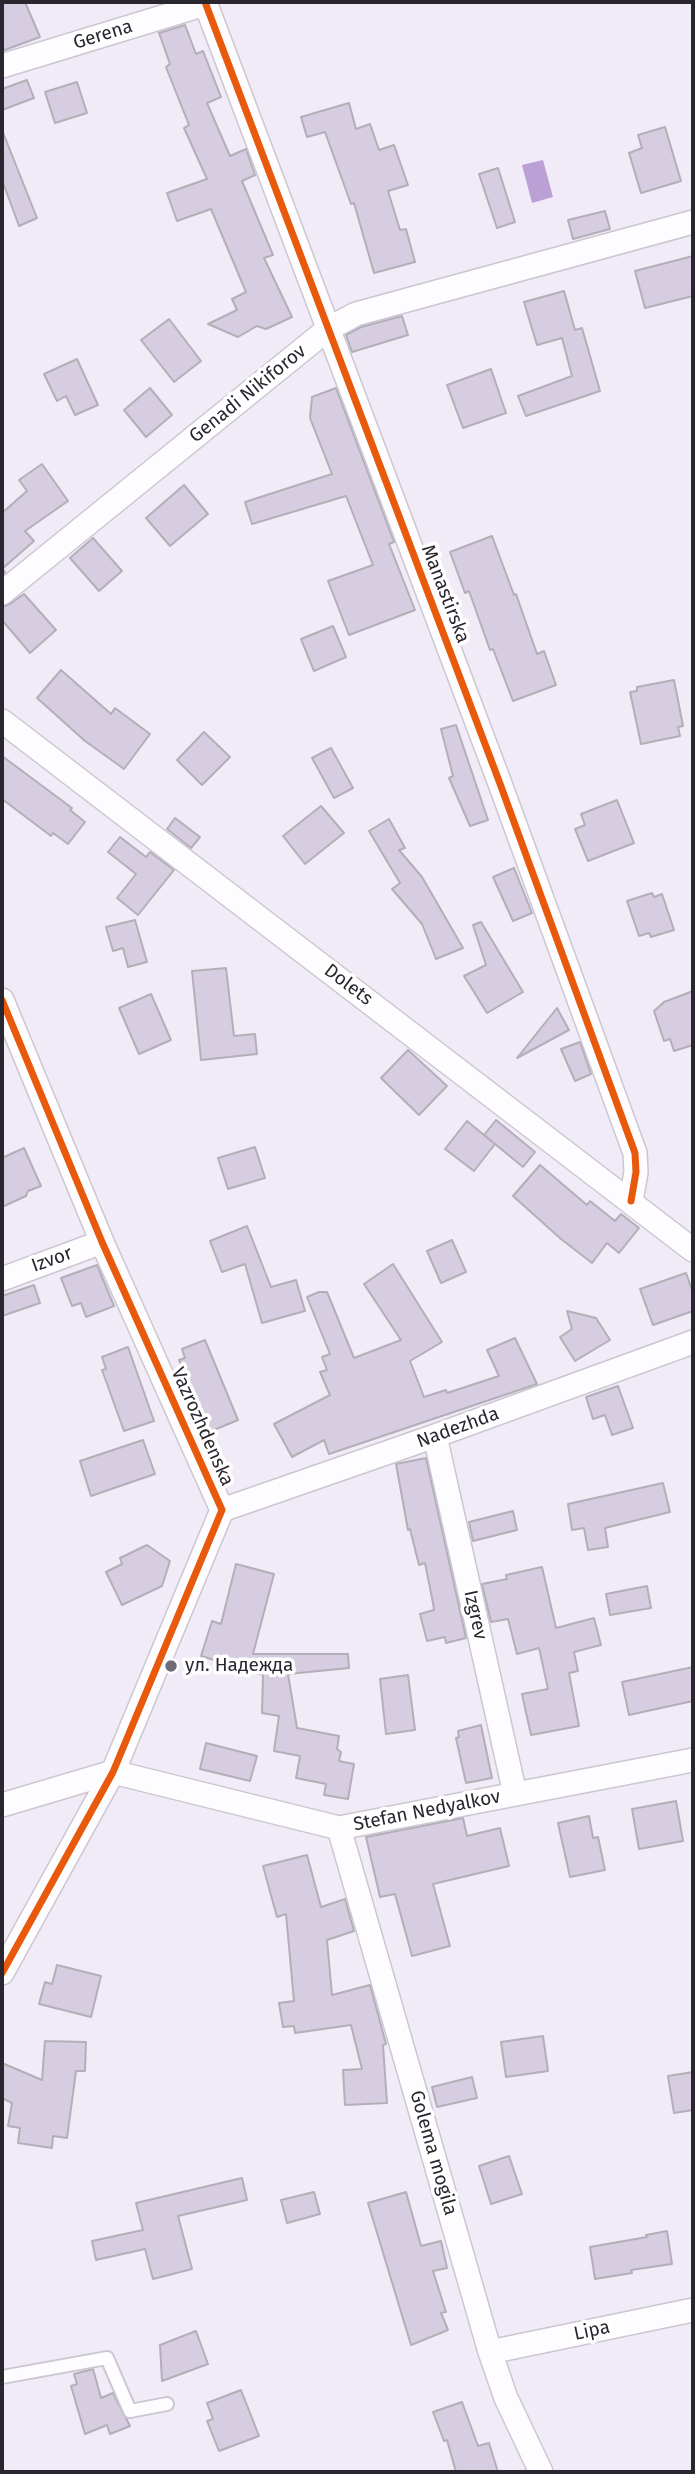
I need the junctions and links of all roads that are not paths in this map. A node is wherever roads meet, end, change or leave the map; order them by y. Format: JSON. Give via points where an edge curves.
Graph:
{"nodes":[{"id":1,"x":205,"y":3,"type":"edge"},
{"id":2,"x":2,"y":66,"type":"edge"},
{"id":3,"x":693,"y":222,"type":"edge"},
{"id":4,"x":328,"y":329,"type":"junction"},
{"id":5,"x":2,"y":593,"type":"edge"},
{"id":6,"x":2,"y":721,"type":"edge"},
{"id":7,"x":2,"y":1000,"type":"edge"},
{"id":8,"x":631,"y":1200,"type":"junction"},
{"id":9,"x":102,"y":1242,"type":"junction"},
{"id":10,"x":693,"y":1250,"type":"edge"},
{"id":11,"x":2,"y":1279,"type":"edge"},
{"id":12,"x":693,"y":1342,"type":"edge"},
{"id":13,"x":435,"y":1436,"type":"junction"},
{"id":14,"x":222,"y":1510,"type":"junction"},
{"id":15,"x":693,"y":1760,"type":"edge"},
{"id":16,"x":113,"y":1772,"type":"junction"},
{"id":17,"x":514,"y":1794,"type":"junction"},
{"id":18,"x":2,"y":1805,"type":"edge"},
{"id":19,"x":339,"y":1828,"type":"junction"},
{"id":20,"x":2,"y":1973,"type":"edge"},
{"id":21,"x":693,"y":2310,"type":"edge"},
{"id":22,"x":490,"y":2352,"type":"junction"},
{"id":23,"x":2,"y":2377,"type":"edge"},
{"id":24,"x":167,"y":2404,"type":"dead end"},
{"id":25,"x":541,"y":2472,"type":"edge"}],
"edges":[{"from":1,"to":2,"type":"street","name":"Gerena"},
{"from":1,"to":4,"type":"street","name":"Manastirska"},
{"from":3,"to":4,"type":"street","name":"Genadi Nikiforov","via":[[356,314]]},
{"from":4,"to":5,"type":"street","name":"Genadi Nikiforov"},
{"from":4,"to":8,"type":"street","name":"Manastirska","via":[[635,1153]]},
{"from":6,"to":8,"type":"street","name":"Dolets"},
{"from":7,"to":9,"type":"street","name":"Vazrozhdenska"},
{"from":8,"to":10,"type":"street","name":"Dolets"},
{"from":9,"to":11,"type":"street","name":"Izvor"},
{"from":9,"to":14,"type":"street","name":"Vazrozhdenska"},
{"from":12,"to":13,"type":"street","name":"Nadezhda"},
{"from":13,"to":14,"type":"street","name":"Nadezhda"},
{"from":13,"to":17,"type":"street","name":"Izgrev"},
{"from":14,"to":16,"type":"street","name":"Vazrozhdenska"},
{"from":15,"to":17,"type":"street","name":"Stefan Nedyalkov"},
{"from":16,"to":18,"type":"street"},
{"from":16,"to":19,"type":"street","name":"Stefan Nedyalkov"},
{"from":16,"to":20,"type":"street","name":"Vazrozhdenska"},
{"from":17,"to":19,"type":"street","name":"Stefan Nedyalkov"},
{"from":19,"to":22,"type":"street","name":"Golema mogila"},
{"from":21,"to":22,"type":"street","name":"Lipa"},
{"from":22,"to":25,"type":"street","name":"Golema mogila"},
{"from":23,"to":24,"type":"lane","via":[[107,2358],[131,2411]]}]}
